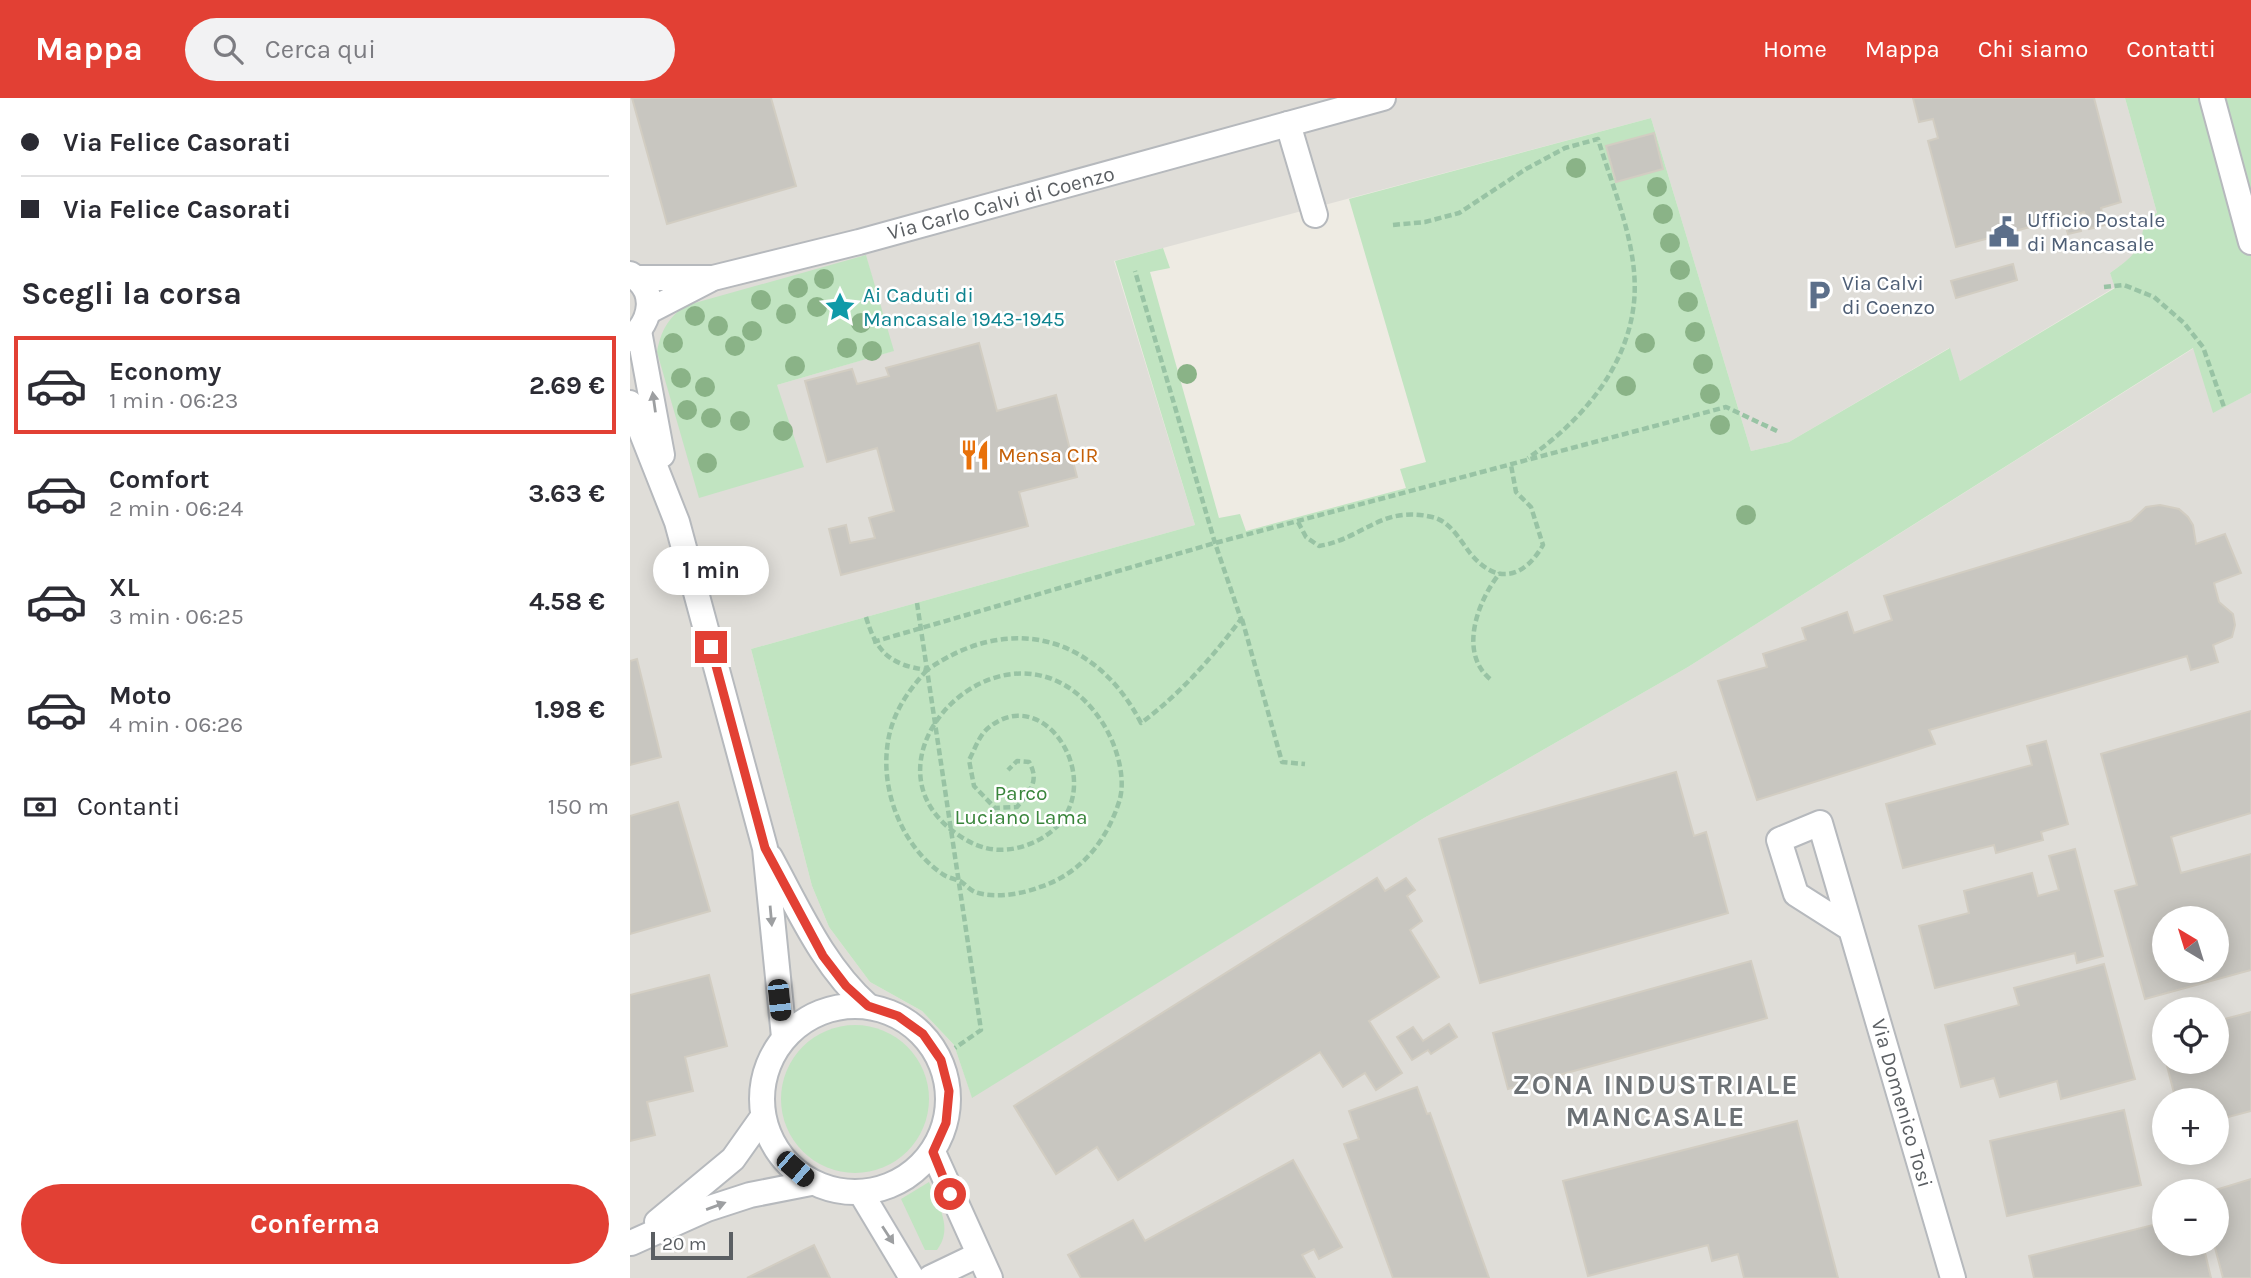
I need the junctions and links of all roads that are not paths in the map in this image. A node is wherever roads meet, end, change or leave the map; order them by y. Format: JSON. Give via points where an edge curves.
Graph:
{"nodes":[{"id":1,"x":1383,"y":98,"type":"edge"},
{"id":2,"x":2211,"y":98,"type":"edge"},
{"id":3,"x":1287,"y":124,"type":"junction"},
{"id":4,"x":1315,"y":215,"type":"dead end"},
{"id":5,"x":2251,"y":242,"type":"edge"},
{"id":6,"x":633,"y":276,"type":"edge"},
{"id":7,"x":713,"y":278,"type":"junction"},
{"id":8,"x":640,"y":327,"type":"edge"},
{"id":9,"x":630,"y":402,"type":"edge"},
{"id":10,"x":667,"y":494,"type":"junction"},
{"id":11,"x":765,"y":848,"type":"junction"},
{"id":12,"x":1851,"y":929,"type":"dead end"},
{"id":13,"x":868,"y":1006,"type":"junction"},
{"id":14,"x":784,"y":1037,"type":"junction"},
{"id":15,"x":762,"y":1118,"type":"junction"},
{"id":16,"x":933,"y":1152,"type":"junction"},
{"id":17,"x":811,"y":1183,"type":"junction"},
{"id":18,"x":861,"y":1193,"type":"junction"},
{"id":19,"x":631,"y":1244,"type":"edge"},
{"id":20,"x":978,"y":1255,"type":"junction"},
{"id":21,"x":912,"y":1278,"type":"edge"},
{"id":22,"x":930,"y":1278,"type":"edge"},
{"id":23,"x":990,"y":1278,"type":"edge"},
{"id":24,"x":1953,"y":1278,"type":"edge"}],
"edges":[{"from":1,"to":3,"type":"street","name":"Via Carlo Calvi di Coenzo"},
{"from":2,"to":5,"type":"street"},
{"from":3,"to":4,"type":"street"},
{"from":3,"to":7,"type":"street","name":"Via Carlo Calvi di Coenzo"},
{"from":6,"to":7,"type":"street","name":"Via Carlo Calvi di Coenzo"},
{"from":6,"to":8,"type":"street","via":[[647,293]]},
{"from":7,"to":8,"type":"street","name":"Via Carlo Calvi di Coenzo"},
{"from":10,"to":8,"type":"street","one_way":true},
{"from":9,"to":10,"type":"street"},
{"from":10,"to":11,"type":"street"},
{"from":11,"to":13,"type":"street","via":[[823,956]]},
{"from":11,"to":14,"type":"street","one_way":true},
{"from":12,"to":24,"type":"street","name":"Via Domenico Tosi"},
{"from":13,"to":14,"type":"street","via":[[837,1007],[808,1018]]},
{"from":13,"to":16,"type":"street","via":[[898,1016],[915,1028],[941,1060],[949,1091],[946,1123]]},
{"from":14,"to":15,"type":"street","via":[[764,1075]]},
{"from":15,"to":17,"type":"street","via":[[779,1156]]},
{"from":15,"to":19,"type":"street","via":[[733,1159]]},
{"from":16,"to":18,"type":"street","via":[[902,1181]]},
{"from":16,"to":20,"type":"street"},
{"from":17,"to":18,"type":"street"},
{"from":19,"to":17,"type":"street","one_way":true,"via":[[707,1209]]},
{"from":18,"to":21,"type":"street","one_way":true},
{"from":20,"to":22,"type":"street"},
{"from":20,"to":23,"type":"street"}]}
